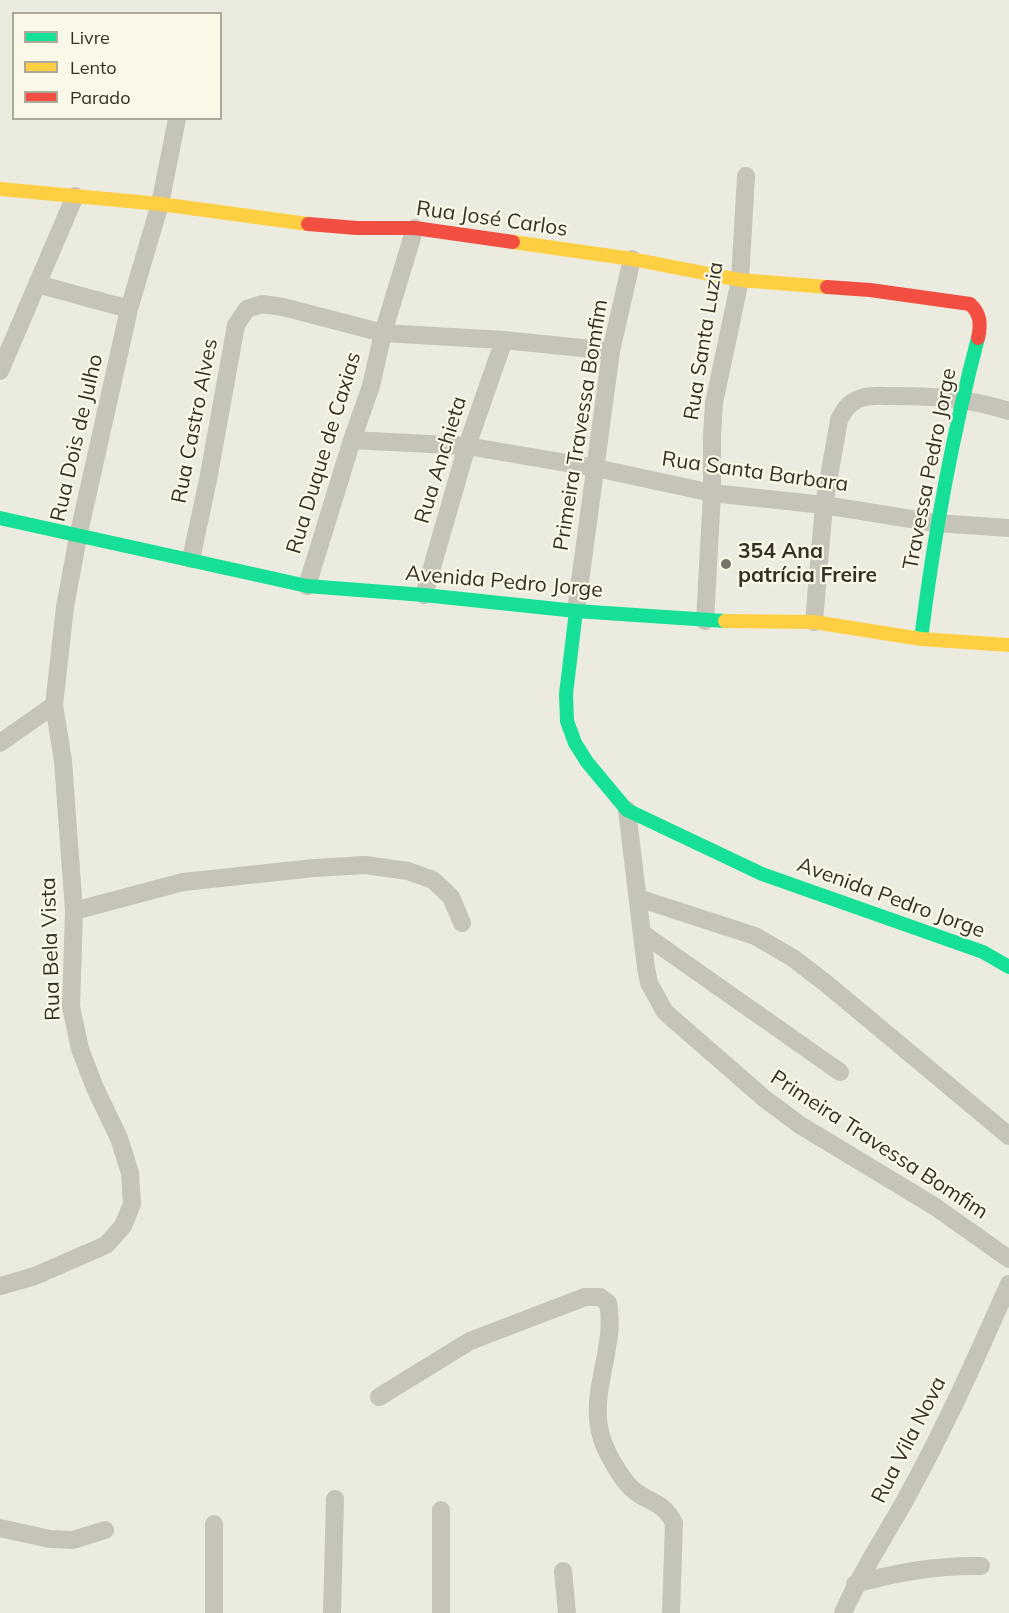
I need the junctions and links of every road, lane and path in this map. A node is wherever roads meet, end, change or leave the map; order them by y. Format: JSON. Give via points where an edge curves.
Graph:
{"nodes":[{"id":1,"x":177,"y":120,"type":"edge"},
{"id":2,"x":746,"y":176,"type":"dead end"},
{"id":3,"x":0,"y":189,"type":"edge"},
{"id":4,"x":75,"y":196,"type":"junction"},
{"id":5,"x":160,"y":204,"type":"junction"},
{"id":6,"x":415,"y":228,"type":"junction"},
{"id":7,"x":632,"y":259,"type":"junction"},
{"id":8,"x":740,"y":280,"type":"junction"},
{"id":9,"x":37,"y":284,"type":"junction"},
{"id":10,"x":975,"y":308,"type":"joint"},
{"id":11,"x":129,"y":309,"type":"junction"},
{"id":12,"x":383,"y":333,"type":"junction"},
{"id":13,"x":504,"y":340,"type":"junction"},
{"id":14,"x":611,"y":351,"type":"junction"},
{"id":15,"x":0,"y":371,"type":"edge"},
{"id":16,"x":962,"y":398,"type":"junction"},
{"id":17,"x":1009,"y":411,"type":"edge"},
{"id":18,"x":352,"y":440,"type":"junction"},
{"id":19,"x":467,"y":446,"type":"junction"},
{"id":20,"x":596,"y":468,"type":"junction"},
{"id":21,"x":712,"y":493,"type":"junction"},
{"id":22,"x":824,"y":505,"type":"junction"},
{"id":23,"x":0,"y":518,"type":"edge"},
{"id":24,"x":936,"y":523,"type":"junction"},
{"id":25,"x":1009,"y":528,"type":"edge"},
{"id":26,"x":78,"y":537,"type":"junction"},
{"id":27,"x":191,"y":559,"type":"junction"},
{"id":28,"x":307,"y":586,"type":"junction"},
{"id":29,"x":424,"y":595,"type":"junction"},
{"id":30,"x":576,"y":611,"type":"junction"},
{"id":31,"x":705,"y":621,"type":"junction"},
{"id":32,"x":814,"y":622,"type":"junction"},
{"id":33,"x":921,"y":639,"type":"junction"},
{"id":34,"x":1009,"y":645,"type":"edge"},
{"id":35,"x":54,"y":705,"type":"junction"},
{"id":36,"x":0,"y":743,"type":"edge"},
{"id":37,"x":627,"y":810,"type":"junction"},
{"id":38,"x":638,"y":898,"type":"junction"},
{"id":39,"x":74,"y":911,"type":"junction"},
{"id":40,"x":462,"y":923,"type":"dead end"},
{"id":41,"x":642,"y":933,"type":"junction"},
{"id":42,"x":1009,"y":967,"type":"edge"},
{"id":43,"x":840,"y":1072,"type":"dead end"},
{"id":44,"x":1009,"y":1136,"type":"edge"},
{"id":45,"x":1009,"y":1259,"type":"edge"},
{"id":46,"x":1009,"y":1284,"type":"edge"},
{"id":47,"x":0,"y":1286,"type":"edge"},
{"id":48,"x":379,"y":1397,"type":"dead end"},
{"id":49,"x":336,"y":1499,"type":"dead end"},
{"id":50,"x":441,"y":1510,"type":"dead end"},
{"id":51,"x":214,"y":1524,"type":"dead end"},
{"id":52,"x":0,"y":1528,"type":"edge"},
{"id":53,"x":105,"y":1530,"type":"dead end"},
{"id":54,"x":981,"y":1566,"type":"dead end"},
{"id":55,"x":563,"y":1571,"type":"dead end"},
{"id":56,"x":855,"y":1584,"type":"junction"},
{"id":57,"x":214,"y":1613,"type":"edge"},
{"id":58,"x":332,"y":1613,"type":"edge"},
{"id":59,"x":441,"y":1613,"type":"edge"},
{"id":60,"x":567,"y":1613,"type":"edge"},
{"id":61,"x":671,"y":1613,"type":"edge"},
{"id":62,"x":843,"y":1613,"type":"edge"}],
"edges":[{"from":1,"to":5,"type":"street","name":"Rua Dois de Julho"},
{"from":2,"to":8,"type":"street","name":"Rua Santa Luzia"},
{"from":3,"to":4,"type":"street","name":"Rua José Carlos"},
{"from":4,"to":5,"type":"street","name":"Rua José Carlos"},
{"from":4,"to":9,"type":"street"},
{"from":5,"to":6,"type":"street","name":"Rua José Carlos","via":[[289,223]]},
{"from":5,"to":11,"type":"street","name":"Rua Dois de Julho"},
{"from":6,"to":7,"type":"street","name":"Rua José Carlos"},
{"from":6,"to":12,"type":"street","name":"Rua Duque de Caxias"},
{"from":7,"to":8,"type":"street","name":"Rua José Carlos"},
{"from":7,"to":14,"type":"street","name":"Primeira Travessa Bomfim"},
{"from":8,"to":10,"type":"street","name":"Rua José Carlos","via":[[870,290],[970,304]]},
{"from":8,"to":21,"type":"street","name":"Rua Santa Luzia","via":[[714,403]]},
{"from":9,"to":11,"type":"street"},
{"from":9,"to":15,"type":"street"},
{"from":10,"to":16,"type":"street","name":"Travessa Pedro Jorge","via":[[981,318],[980,332]]},
{"from":11,"to":26,"type":"street","name":"Rua Dois de Julho"},
{"from":12,"to":13,"type":"street"},
{"from":12,"to":18,"type":"street","name":"Rua Duque de Caxias","via":[[371,386]]},
{"from":12,"to":27,"type":"street","name":"Rua Castro Alves","via":[[283,307],[262,304],[247,309],[236,325]]},
{"from":13,"to":14,"type":"street"},
{"from":13,"to":19,"type":"street","name":"Rua Anchieta"},
{"from":14,"to":20,"type":"street","name":"Primeira Travessa Bomfim"},
{"from":16,"to":17,"type":"street"},
{"from":16,"to":22,"type":"street","via":[[867,396],[854,401],[839,420]]},
{"from":16,"to":24,"type":"street","name":"Travessa Pedro Jorge"},
{"from":18,"to":19,"type":"street","name":"Rua Santa Barbara"},
{"from":18,"to":28,"type":"street","name":"Rua Duque de Caxias"},
{"from":19,"to":20,"type":"street","name":"Rua Santa Barbara"},
{"from":19,"to":29,"type":"street","name":"Rua Anchieta"},
{"from":20,"to":21,"type":"street","name":"Rua Santa Barbara"},
{"from":20,"to":30,"type":"street","name":"Primeira Travessa Bomfim"},
{"from":21,"to":22,"type":"street","name":"Rua Santa Barbara"},
{"from":21,"to":31,"type":"street","name":"Rua Santa Luzia"},
{"from":22,"to":24,"type":"street","name":"Rua Santa Barbara"},
{"from":22,"to":32,"type":"street"},
{"from":23,"to":26,"type":"street","name":"Avenida Pedro Jorge"},
{"from":24,"to":25,"type":"street","name":"Rua Santa Barbara"},
{"from":24,"to":33,"type":"street","name":"Travessa Pedro Jorge"},
{"from":26,"to":27,"type":"street","name":"Avenida Pedro Jorge"},
{"from":26,"to":35,"type":"street","name":"Rua Dois de Julho"},
{"from":27,"to":28,"type":"street","name":"Avenida Pedro Jorge"},
{"from":28,"to":29,"type":"street","name":"Avenida Pedro Jorge"},
{"from":29,"to":30,"type":"street","name":"Avenida Pedro Jorge"},
{"from":30,"to":31,"type":"street","name":"Avenida Pedro Jorge"},
{"from":30,"to":37,"type":"street","name":"Primeira Travessa Bomfim","via":[[567,721],[587,762]]},
{"from":31,"to":32,"type":"street","name":"Avenida Pedro Jorge"},
{"from":32,"to":33,"type":"street","name":"Avenida Pedro Jorge"},
{"from":33,"to":34,"type":"street","name":"Avenida Pedro Jorge"},
{"from":35,"to":36,"type":"street"},
{"from":35,"to":39,"type":"street","name":"Rua Bela Vista","via":[[63,761]]},
{"from":37,"to":38,"type":"street","name":"Primeira Travessa Bomfim"},
{"from":37,"to":42,"type":"street","name":"Avenida Pedro Jorge","via":[[762,874],[983,952]]},
{"from":38,"to":41,"type":"street","name":"Primeira Travessa Bomfim"},
{"from":38,"to":44,"type":"street","via":[[755,936],[793,958]]},
{"from":39,"to":40,"type":"street","via":[[183,882],[364,865],[408,871],[433,880],[451,897]]},
{"from":39,"to":47,"type":"street","name":"Rua Bela Vista","via":[[71,1007],[80,1049],[130,1173],[132,1204],[123,1226],[106,1245],[35,1276]]},
{"from":41,"to":43,"type":"street"},
{"from":41,"to":45,"type":"street","name":"Primeira Travessa Bomfim","via":[[650,983],[665,1012],[800,1125],[934,1206]]},
{"from":46,"to":56,"type":"street","name":"Rua Vila Nova","via":[[909,1493]]},
{"from":48,"to":61,"type":"street","via":[[470,1341],[585,1297],[608,1303],[610,1314],[597,1403],[601,1438],[634,1491],[661,1505],[674,1523]]},
{"from":49,"to":58,"type":"street"},
{"from":50,"to":59,"type":"street"},
{"from":51,"to":57,"type":"street"},
{"from":52,"to":53,"type":"street","via":[[73,1540]]},
{"from":54,"to":56,"type":"street","via":[[927,1568]]},
{"from":55,"to":60,"type":"street"},
{"from":56,"to":62,"type":"street","name":"Rua Vila Nova"}]}
